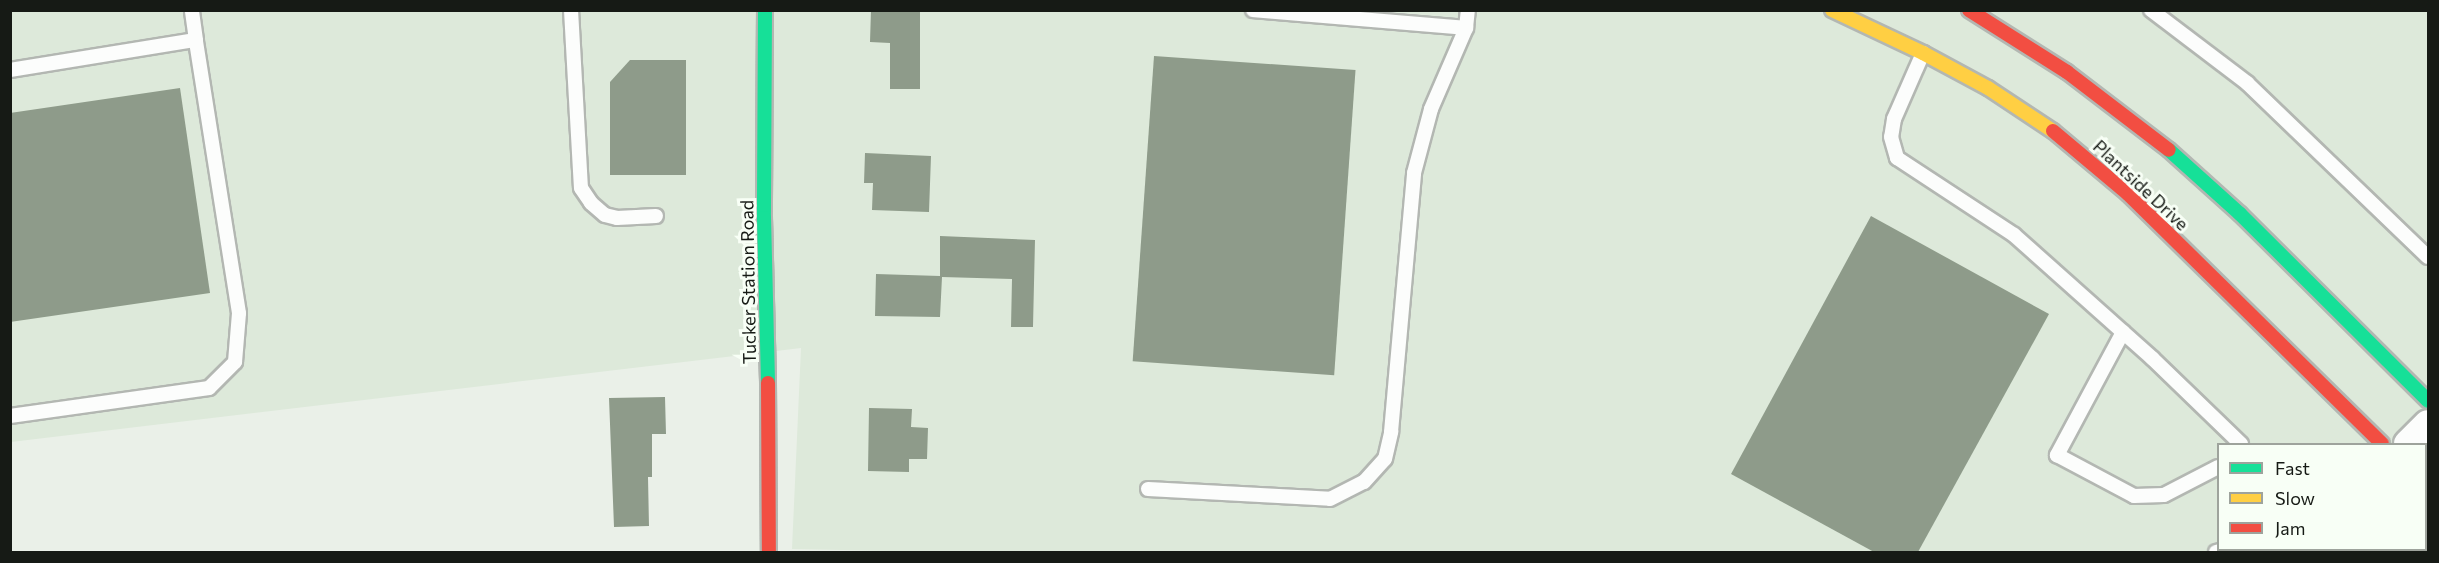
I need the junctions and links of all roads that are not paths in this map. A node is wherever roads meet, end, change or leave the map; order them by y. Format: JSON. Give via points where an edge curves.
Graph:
{"nodes":[{"id":1,"x":192,"y":10,"type":"edge"},
{"id":2,"x":571,"y":10,"type":"edge"},
{"id":3,"x":765,"y":10,"type":"edge"},
{"id":4,"x":1253,"y":10,"type":"edge"},
{"id":5,"x":1468,"y":10,"type":"edge"},
{"id":6,"x":1832,"y":10,"type":"edge"},
{"id":7,"x":1969,"y":10,"type":"edge"},
{"id":8,"x":2151,"y":10,"type":"edge"},
{"id":9,"x":1466,"y":28,"type":"junction"},
{"id":10,"x":196,"y":40,"type":"junction"},
{"id":11,"x":1923,"y":53,"type":"junction"},
{"id":12,"x":10,"y":70,"type":"edge"},
{"id":13,"x":656,"y":216,"type":"dead end"},
{"id":14,"x":2428,"y":257,"type":"edge"},
{"id":15,"x":2123,"y":332,"type":"junction"},
{"id":16,"x":2428,"y":400,"type":"edge"},
{"id":17,"x":10,"y":416,"type":"edge"},
{"id":18,"x":2428,"y":424,"type":"edge"},
{"id":19,"x":2240,"y":443,"type":"edge"},
{"id":20,"x":2381,"y":443,"type":"edge"},
{"id":21,"x":2409,"y":443,"type":"edge"},
{"id":22,"x":2217,"y":468,"type":"edge"},
{"id":23,"x":1148,"y":489,"type":"dead end"},
{"id":24,"x":769,"y":552,"type":"edge"}],
"edges":[{"from":1,"to":10,"type":"lane"},
{"from":2,"to":13,"type":"lane","via":[[581,188],[605,215]]},
{"from":3,"to":24,"type":"street","name":"Tucker Station Road"},
{"from":4,"to":9,"type":"lane"},
{"from":5,"to":9,"type":"lane"},
{"from":6,"to":11,"type":"street","name":"Plantside Drive"},
{"from":7,"to":16,"type":"street","via":[[2067,72],[2165,146]]},
{"from":8,"to":14,"type":"lane","via":[[2247,83]]},
{"from":9,"to":23,"type":"lane","via":[[1431,109],[1414,173],[1391,432],[1385,459],[1364,482],[1330,499]]},
{"from":10,"to":12,"type":"lane"},
{"from":10,"to":17,"type":"lane","via":[[239,313],[236,362],[209,388]]},
{"from":11,"to":15,"type":"lane","via":[[1894,119],[1891,137],[1897,158],[2014,235]]},
{"from":11,"to":20,"type":"street","name":"Plantside Drive","via":[[1988,88],[2063,138],[2128,194]]},
{"from":15,"to":19,"type":"lane"},
{"from":15,"to":22,"type":"lane","via":[[2057,455],[2134,496],[2164,495]]},
{"from":18,"to":21,"type":"street"}]}
